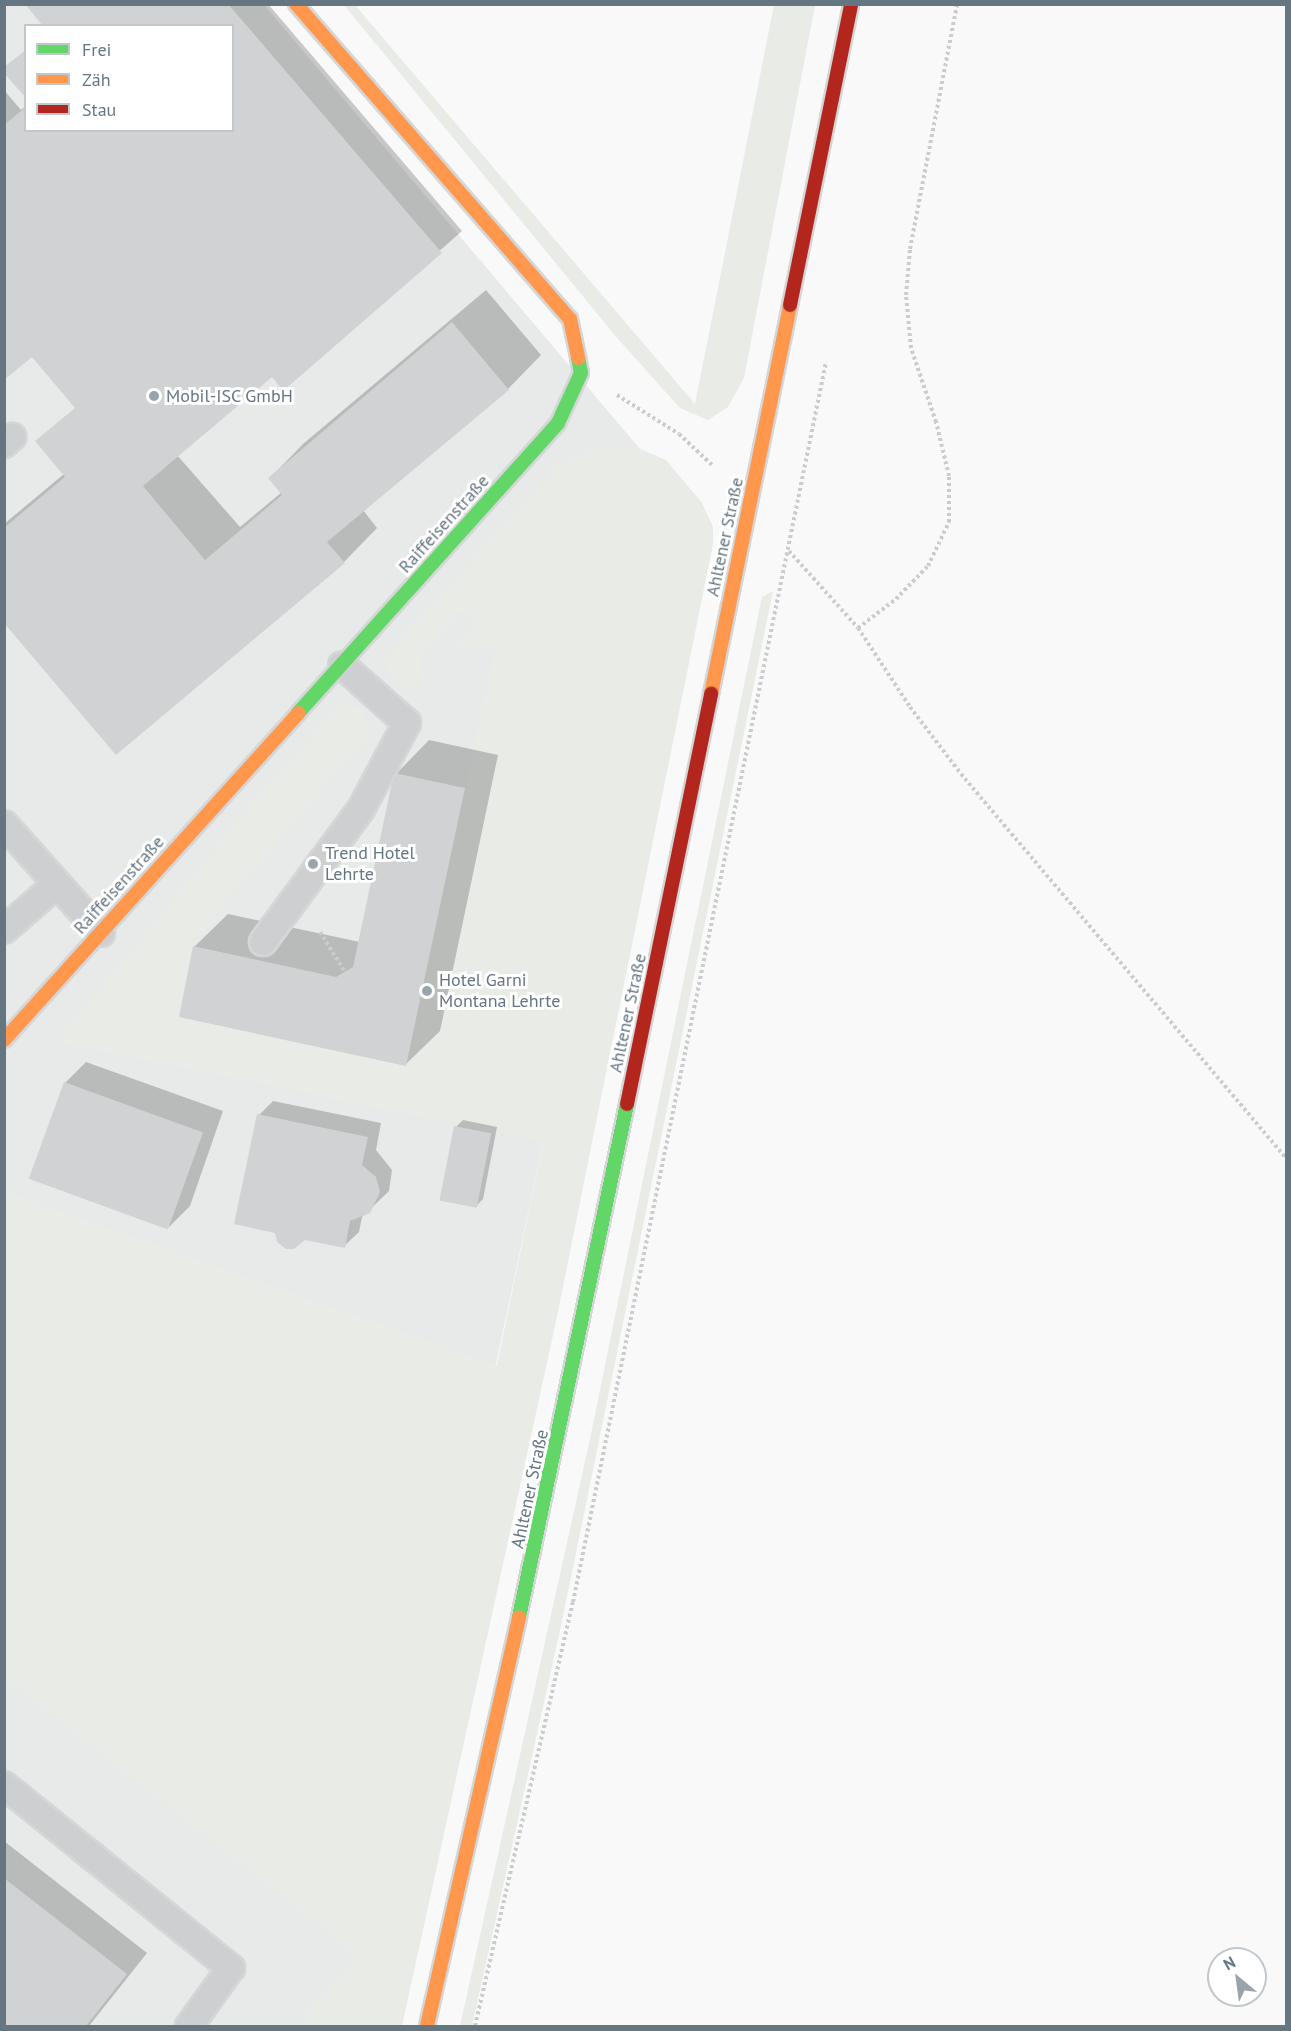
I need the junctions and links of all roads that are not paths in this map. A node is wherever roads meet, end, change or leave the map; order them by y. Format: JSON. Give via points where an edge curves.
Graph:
{"nodes":[{"id":1,"x":296,"y":4,"type":"edge"},
{"id":2,"x":851,"y":4,"type":"edge"},
{"id":3,"x":342,"y":665,"type":"junction"},
{"id":4,"x":4,"y":824,"type":"edge"},
{"id":5,"x":57,"y":884,"type":"junction"},
{"id":6,"x":4,"y":930,"type":"edge"},
{"id":7,"x":101,"y":933,"type":"junction"},
{"id":8,"x":263,"y":942,"type":"dead end"},
{"id":9,"x":4,"y":1040,"type":"edge"},
{"id":10,"x":4,"y":1785,"type":"edge"},
{"id":11,"x":189,"y":2026,"type":"edge"},
{"id":12,"x":427,"y":2026,"type":"edge"}],
"edges":[{"from":1,"to":3,"type":"main road","name":"Raiffeisenstraße","via":[[570,319],[581,373],[558,423]]},
{"from":2,"to":12,"type":"main road","name":"Ahltener Straße","via":[[554,1464]]},
{"from":3,"to":7,"type":"main road","name":"Raiffeisenstraße"},
{"from":3,"to":8,"type":"lane","via":[[407,723],[361,809]]},
{"from":4,"to":5,"type":"lane"},
{"from":5,"to":6,"type":"lane"},
{"from":5,"to":7,"type":"lane"},
{"from":7,"to":9,"type":"main road","name":"Raiffeisenstraße"},
{"from":10,"to":11,"type":"lane","via":[[231,1968]]}]}
